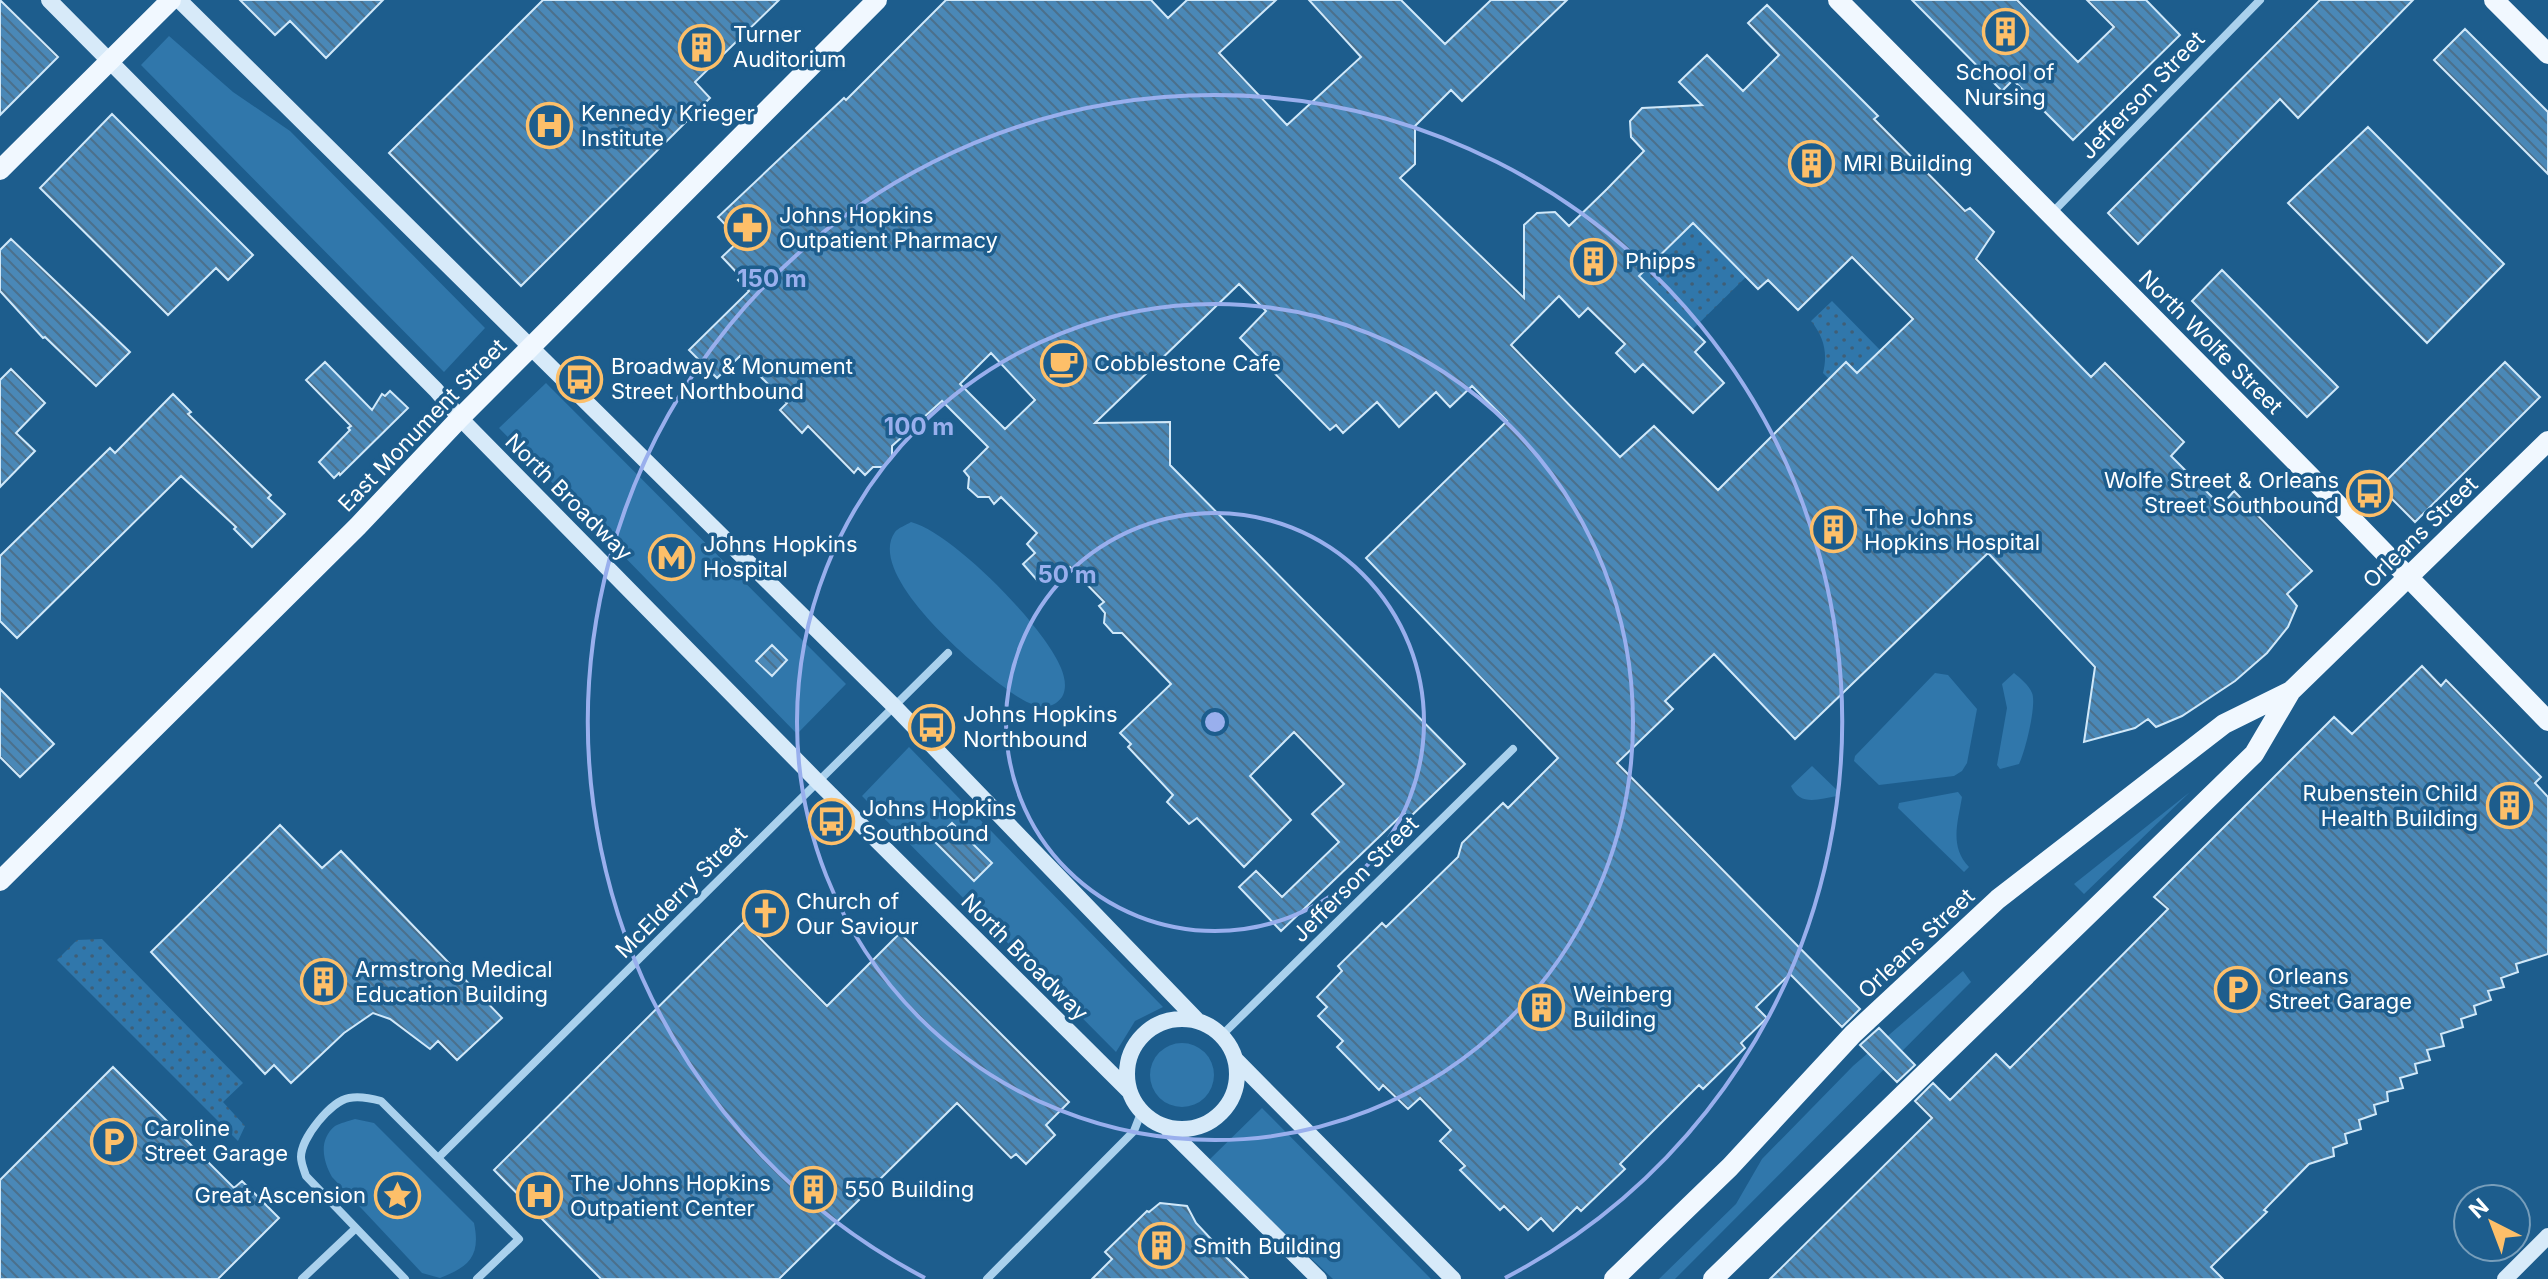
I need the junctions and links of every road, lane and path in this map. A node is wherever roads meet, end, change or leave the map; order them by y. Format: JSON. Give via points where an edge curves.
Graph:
{"nodes":[{"id":1,"x":49,"y":0,"type":"edge"},
{"id":2,"x":171,"y":0,"type":"edge"},
{"id":3,"x":179,"y":0,"type":"edge"},
{"id":4,"x":877,"y":0,"type":"edge"},
{"id":5,"x":1838,"y":0,"type":"edge"},
{"id":6,"x":2260,"y":0,"type":"edge"},
{"id":7,"x":2494,"y":0,"type":"edge"},
{"id":8,"x":2548,"y":54,"type":"edge"},
{"id":9,"x":109,"y":62,"type":"junction"},
{"id":10,"x":0,"y":170,"type":"edge"},
{"id":11,"x":2049,"y":216,"type":"junction"},
{"id":12,"x":530,"y":348,"type":"junction"},
{"id":13,"x":460,"y":418,"type":"junction"},
{"id":14,"x":2548,"y":441,"type":"edge"},
{"id":15,"x":2409,"y":577,"type":"junction"},
{"id":16,"x":948,"y":653,"type":"dead end"},
{"id":17,"x":2291,"y":691,"type":"junction"},
{"id":18,"x":894,"y":706,"type":"junction"},
{"id":19,"x":2548,"y":721,"type":"edge"},
{"id":20,"x":1513,"y":749,"type":"dead end"},
{"id":21,"x":818,"y":782,"type":"junction"},
{"id":22,"x":0,"y":881,"type":"edge"},
{"id":23,"x":1198,"y":1021,"type":"junction"},
{"id":24,"x":1222,"y":1035,"type":"junction"},
{"id":25,"x":1236,"y":1060,"type":"junction"},
{"id":26,"x":1129,"y":1091,"type":"junction"},
{"id":27,"x":1141,"y":1113,"type":"junction"},
{"id":28,"x":1167,"y":1128,"type":"junction"},
{"id":29,"x":439,"y":1157,"type":"junction"},
{"id":30,"x":356,"y":1228,"type":"junction"},
{"id":31,"x":2548,"y":1236,"type":"edge"},
{"id":32,"x":302,"y":1279,"type":"edge"},
{"id":33,"x":405,"y":1279,"type":"edge"},
{"id":34,"x":477,"y":1279,"type":"edge"},
{"id":35,"x":987,"y":1279,"type":"edge"},
{"id":36,"x":1319,"y":1279,"type":"edge"},
{"id":37,"x":1453,"y":1279,"type":"edge"},
{"id":38,"x":1614,"y":1279,"type":"edge"},
{"id":39,"x":1713,"y":1279,"type":"edge"},
{"id":40,"x":2505,"y":1279,"type":"edge"}],
"edges":[{"from":1,"to":9,"type":"main road","name":"North Broadway"},
{"from":2,"to":9,"type":"main road"},
{"from":3,"to":12,"type":"main road"},
{"from":4,"to":12,"type":"main road","name":"East Monument Street"},
{"from":5,"to":11,"type":"main road","name":"North Wolfe Street"},
{"from":6,"to":11,"type":"street","name":"Jefferson Street"},
{"from":7,"to":8,"type":"main road"},
{"from":9,"to":10,"type":"main road"},
{"from":9,"to":13,"type":"main road","name":"North Broadway"},
{"from":11,"to":15,"type":"main road","name":"North Wolfe Street"},
{"from":12,"to":13,"type":"main road","name":"East Monument Street"},
{"from":12,"to":18,"type":"main road"},
{"from":13,"to":21,"type":"main road","name":"North Broadway"},
{"from":13,"to":22,"type":"main road","name":"East Monument Street"},
{"from":14,"to":15,"type":"main road","name":"Orleans Street"},
{"from":15,"to":17,"type":"main road","name":"Orleans Street"},
{"from":15,"to":19,"type":"main road","name":"North Wolfe Street"},
{"from":16,"to":18,"type":"street","name":"McElderry Street"},
{"from":17,"to":38,"type":"main road","name":"Orleans Street","via":[[2224,724],[1998,899],[1853,1034],[1730,1167]]},
{"from":17,"to":39,"type":"main road","name":"Orleans Street","via":[[2254,754]]},
{"from":18,"to":21,"type":"street","name":"McElderry Street"},
{"from":18,"to":23,"type":"main road"},
{"from":20,"to":24,"type":"street","name":"Jefferson Street"},
{"from":21,"to":26,"type":"main road","name":"North Broadway"},
{"from":21,"to":29,"type":"street","name":"McElderry Street"},
{"from":23,"to":24,"type":"main road"},
{"from":23,"to":26,"type":"main road","via":[[1179,1018],[1145,1032],[1127,1063]]},
{"from":24,"to":25,"type":"main road"},
{"from":25,"to":28,"type":"main road","via":[[1233,1097],[1222,1113],[1190,1130]]},
{"from":25,"to":37,"type":"main road"},
{"from":26,"to":27,"type":"main road"},
{"from":27,"to":28,"type":"main road"},
{"from":27,"to":35,"type":"street","via":[[1134,1131]]},
{"from":28,"to":36,"type":"main road"},
{"from":29,"to":30,"type":"street","via":[[381,1101],[345,1098],[327,1113],[310,1132],[301,1155],[306,1176]]},
{"from":29,"to":34,"type":"street","via":[[519,1239]]},
{"from":30,"to":32,"type":"street"},
{"from":30,"to":33,"type":"street"},
{"from":31,"to":40,"type":"main road"}]}
